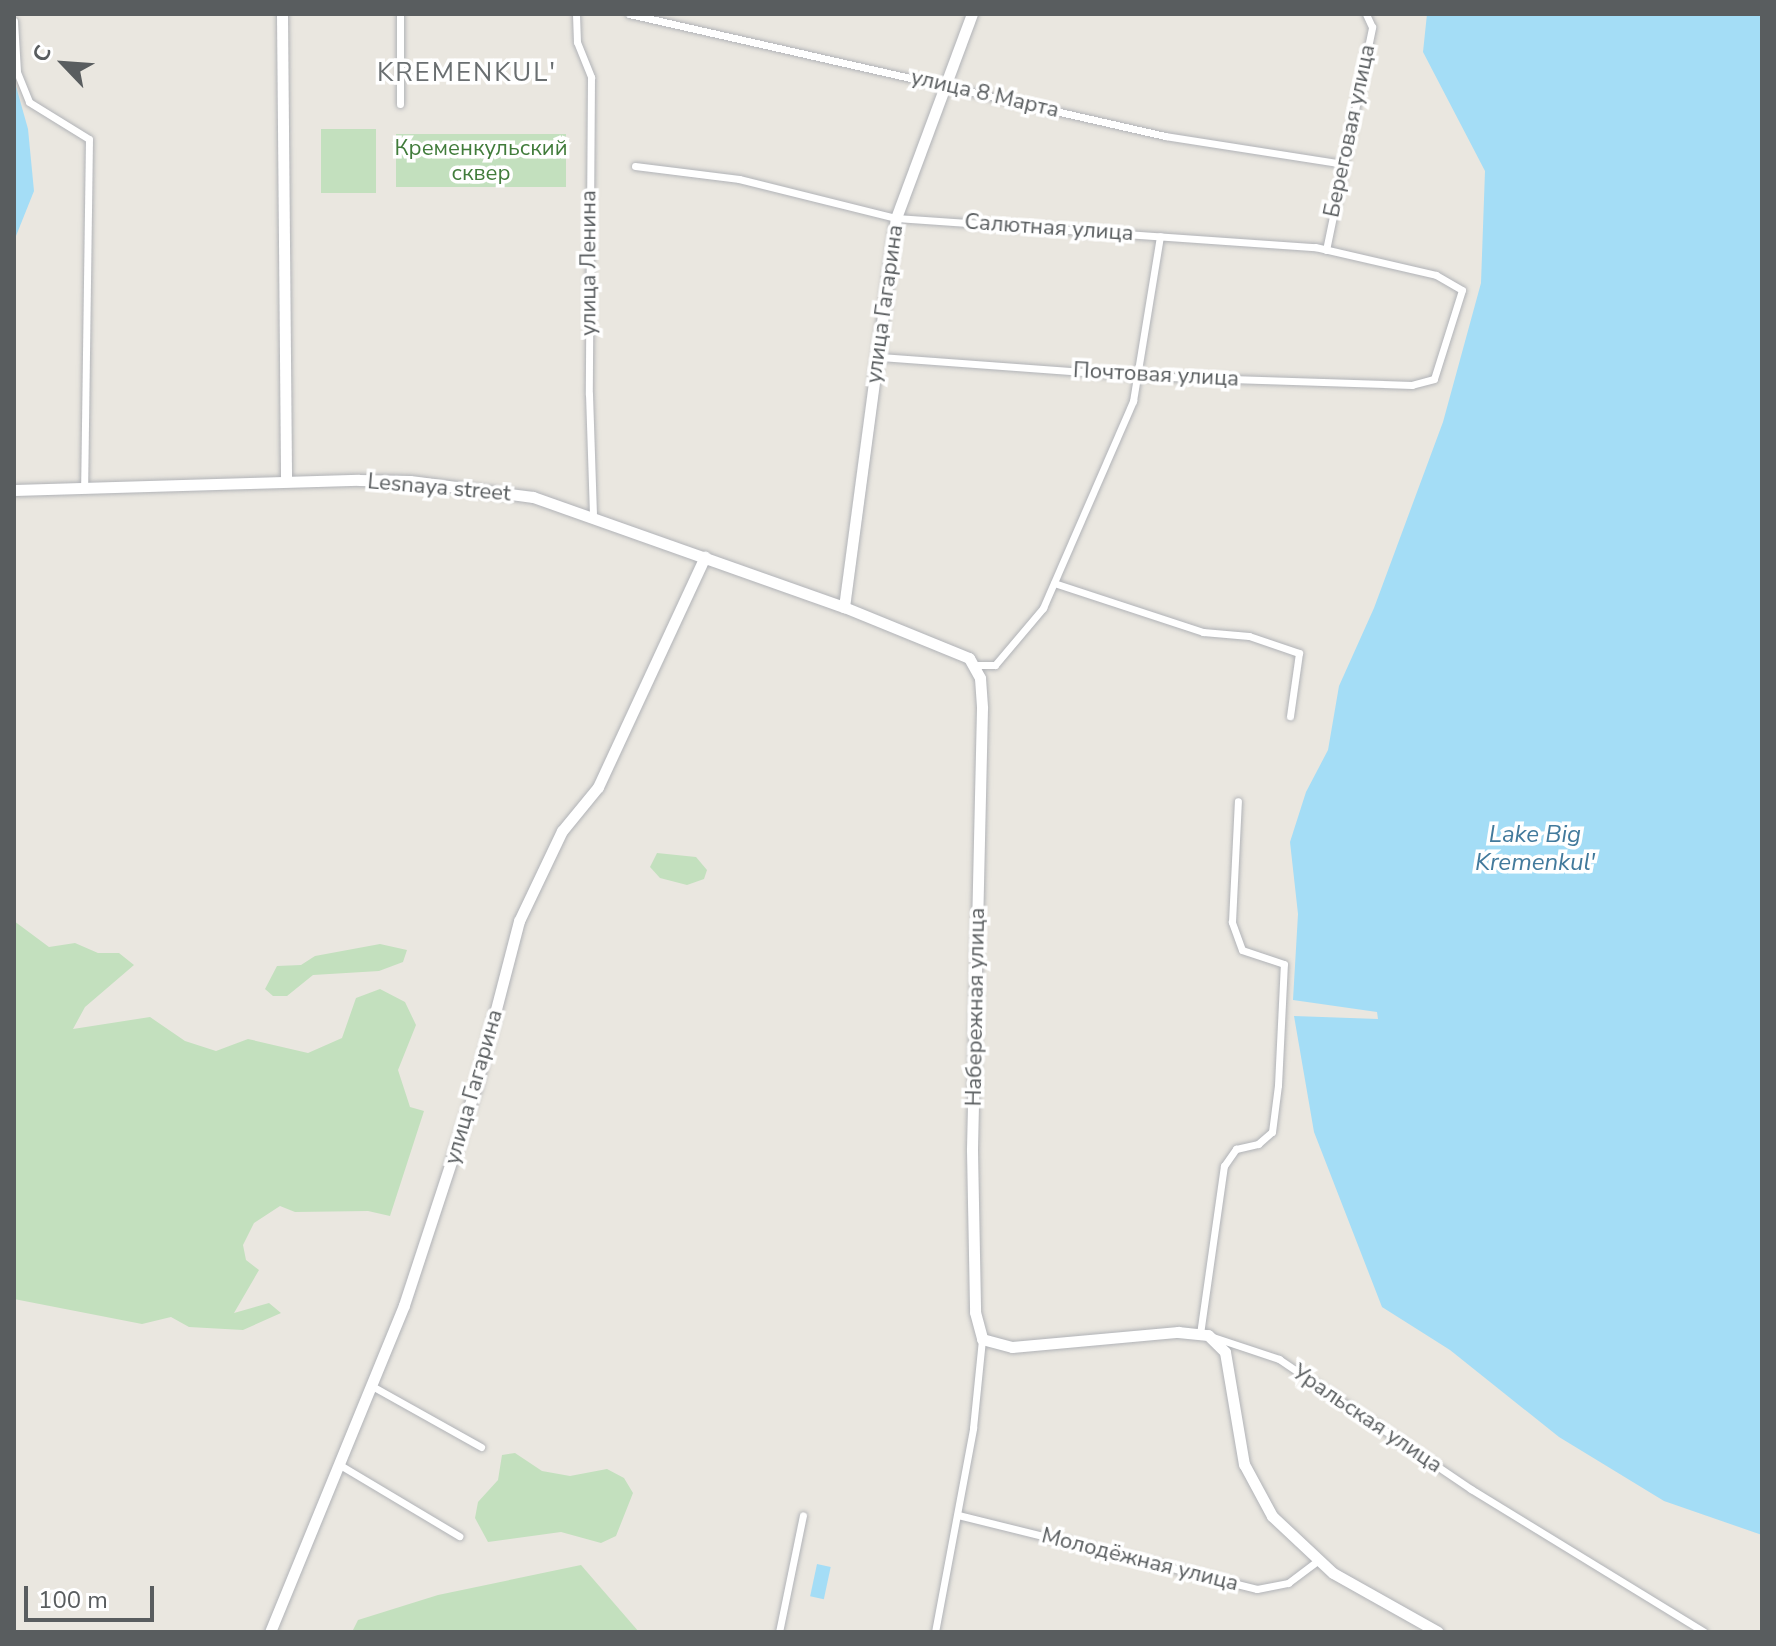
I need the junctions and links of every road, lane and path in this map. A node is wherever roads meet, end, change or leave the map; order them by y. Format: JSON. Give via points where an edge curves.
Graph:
{"nodes":[{"id":1,"x":282,"y":14,"type":"edge"},
{"id":2,"x":400,"y":14,"type":"edge"},
{"id":3,"x":576,"y":14,"type":"edge"},
{"id":4,"x":629,"y":14,"type":"edge"},
{"id":5,"x":972,"y":14,"type":"edge"},
{"id":6,"x":1366,"y":14,"type":"edge"},
{"id":7,"x":14,"y":21,"type":"edge"},
{"id":8,"x":947,"y":86,"type":"junction"},
{"id":9,"x":400,"y":104,"type":"dead end"},
{"id":10,"x":1343,"y":164,"type":"junction"},
{"id":11,"x":635,"y":166,"type":"dead end"},
{"id":12,"x":896,"y":218,"type":"junction"},
{"id":13,"x":1160,"y":236,"type":"junction"},
{"id":14,"x":1326,"y":250,"type":"junction"},
{"id":15,"x":877,"y":357,"type":"junction"},
{"id":16,"x":1138,"y":376,"type":"junction"},
{"id":17,"x":1434,"y":379,"type":"joint"},
{"id":18,"x":286,"y":479,"type":"junction"},
{"id":19,"x":84,"y":487,"type":"junction"},
{"id":20,"x":14,"y":490,"type":"edge"},
{"id":21,"x":593,"y":515,"type":"junction"},
{"id":22,"x":705,"y":557,"type":"junction"},
{"id":23,"x":1054,"y":583,"type":"junction"},
{"id":24,"x":844,"y":607,"type":"junction"},
{"id":25,"x":976,"y":665,"type":"junction"},
{"id":26,"x":1290,"y":716,"type":"dead end"},
{"id":27,"x":1238,"y":801,"type":"dead end"},
{"id":28,"x":1204,"y":1334,"type":"junction"},
{"id":29,"x":986,"y":1340,"type":"junction"},
{"id":30,"x":372,"y":1386,"type":"junction"},
{"id":31,"x":481,"y":1447,"type":"dead end"},
{"id":32,"x":340,"y":1465,"type":"junction"},
{"id":33,"x":803,"y":1515,"type":"dead end"},
{"id":34,"x":958,"y":1515,"type":"junction"},
{"id":35,"x":459,"y":1536,"type":"dead end"},
{"id":36,"x":1317,"y":1561,"type":"junction"},
{"id":37,"x":270,"y":1632,"type":"edge"},
{"id":38,"x":779,"y":1632,"type":"edge"},
{"id":39,"x":935,"y":1632,"type":"edge"},
{"id":40,"x":1438,"y":1632,"type":"edge"},
{"id":41,"x":1704,"y":1632,"type":"edge"}],
"edges":[{"from":1,"to":18,"type":"street"},
{"from":2,"to":9,"type":"street"},
{"from":3,"to":21,"type":"street","name":"улица Ленина","via":[[577,42],[591,77]]},
{"from":4,"to":8,"type":"street","name":"улица 8 Марта"},
{"from":5,"to":8,"type":"street","name":"улица Гагарина"},
{"from":6,"to":10,"type":"street","name":"Береговая улица","via":[[1372,27]]},
{"from":7,"to":19,"type":"street","via":[[17,72],[29,102],[89,139]]},
{"from":8,"to":10,"type":"street","name":"улица 8 Марта","via":[[1165,136]]},
{"from":8,"to":12,"type":"street","name":"улица Гагарина"},
{"from":10,"to":14,"type":"street","name":"Береговая улица"},
{"from":11,"to":12,"type":"street","name":"Салютная улица","via":[[739,179]]},
{"from":12,"to":13,"type":"street","name":"Салютная улица"},
{"from":12,"to":15,"type":"street","name":"улица Гагарина"},
{"from":13,"to":14,"type":"street","name":"Салютная улица"},
{"from":13,"to":16,"type":"street"},
{"from":14,"to":17,"type":"street","name":"Салютная улица","via":[[1436,275],[1462,290]]},
{"from":15,"to":16,"type":"street","name":"Почтовая улица"},
{"from":15,"to":24,"type":"street","name":"улица Гагарина"},
{"from":16,"to":17,"type":"street","name":"Почтовая улица","via":[[1412,385]]},
{"from":16,"to":23,"type":"street","via":[[1133,401]]},
{"from":18,"to":19,"type":"street","name":"Lesnaya street"},
{"from":18,"to":21,"type":"street","name":"Lesnaya street","via":[[474,488]]},
{"from":19,"to":20,"type":"street","name":"Lesnaya street"},
{"from":21,"to":22,"type":"street","name":"Lesnaya street"},
{"from":22,"to":24,"type":"street","name":"Lesnaya street"},
{"from":22,"to":30,"type":"street","name":"улица Гагарина","via":[[598,787],[562,831],[519,921],[453,1163]]},
{"from":23,"to":25,"type":"street","via":[[1016,646],[995,665]]},
{"from":23,"to":26,"type":"street","via":[[1203,632],[1249,636],[1299,653]]},
{"from":24,"to":25,"type":"street"},
{"from":25,"to":29,"type":"street","name":"Набережная улица","via":[[982,708],[972,1150],[975,1312]]},
{"from":27,"to":28,"type":"street","via":[[1232,922],[1242,950],[1284,964],[1277,1098],[1272,1132],[1258,1144],[1236,1149],[1224,1166]]},
{"from":28,"to":29,"type":"street","name":"Уральская улица","via":[[1012,1347]]},
{"from":28,"to":36,"type":"street","via":[[1225,1352],[1236,1434],[1258,1493],[1272,1516]]},
{"from":28,"to":41,"type":"street","name":"Уральская улица","via":[[1279,1359],[1485,1498]]},
{"from":29,"to":34,"type":"street"},
{"from":30,"to":31,"type":"street"},
{"from":30,"to":32,"type":"street","name":"улица Гагарина"},
{"from":32,"to":35,"type":"street"},
{"from":32,"to":37,"type":"street","name":"улица Гагарина"},
{"from":33,"to":38,"type":"street"},
{"from":34,"to":36,"type":"street","name":"Молодёжная улица","via":[[1257,1589],[1288,1583]]},
{"from":34,"to":39,"type":"street"},
{"from":36,"to":40,"type":"street"}]}
